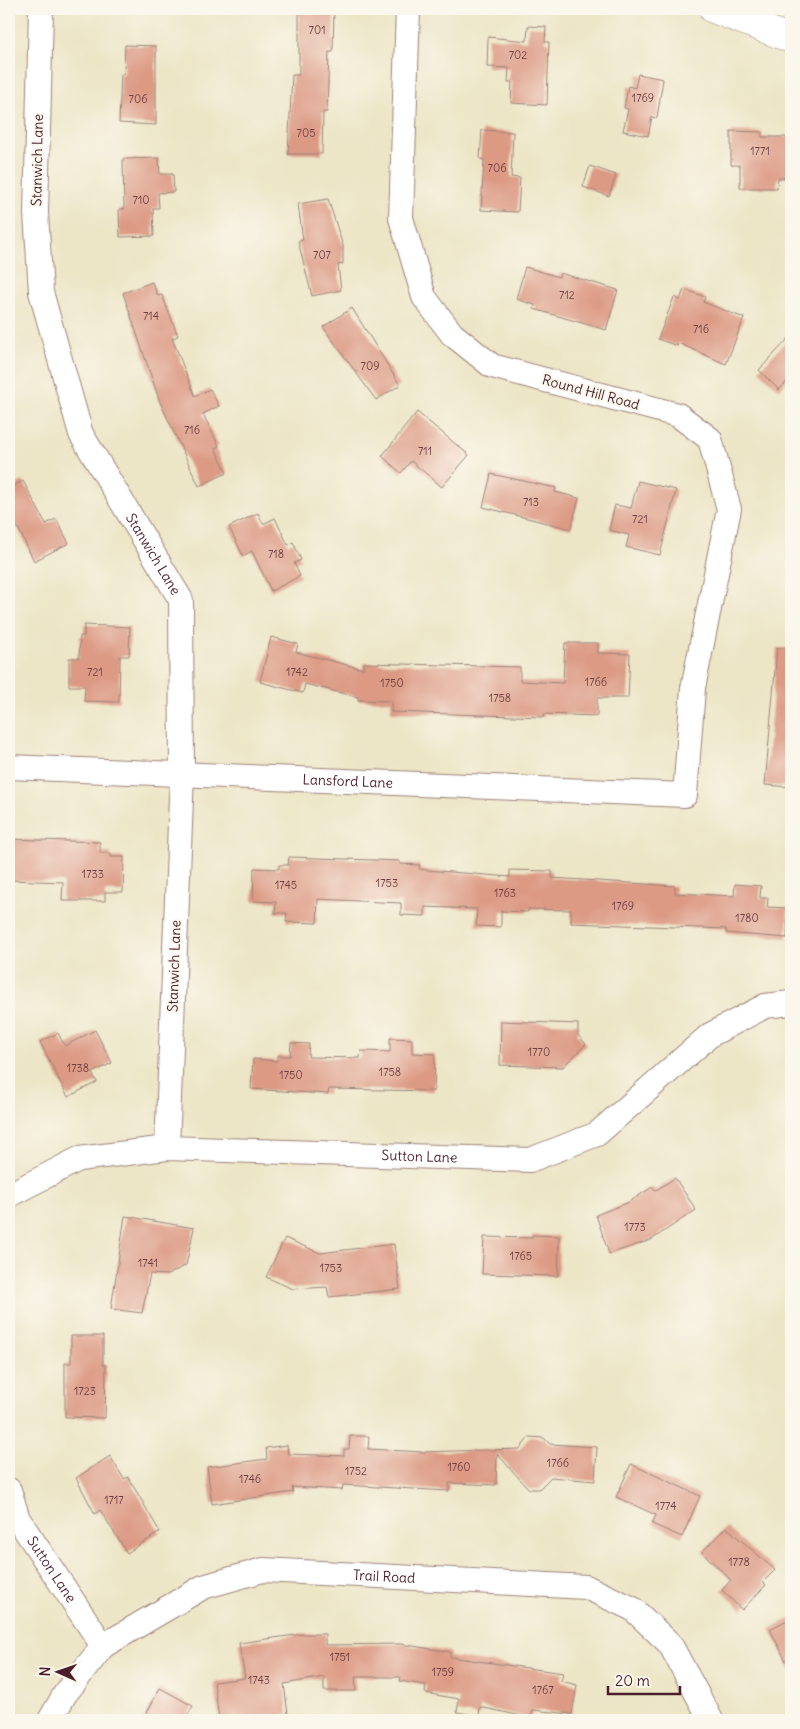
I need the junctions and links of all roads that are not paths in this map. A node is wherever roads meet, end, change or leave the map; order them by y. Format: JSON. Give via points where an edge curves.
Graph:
{"nodes":[{"id":1,"x":41,"y":9,"type":"edge"},
{"id":2,"x":408,"y":9,"type":"edge"},
{"id":3,"x":713,"y":9,"type":"edge"},
{"id":4,"x":791,"y":39,"type":"edge"},
{"id":5,"x":9,"y":767,"type":"edge"},
{"id":6,"x":182,"y":774,"type":"junction"},
{"id":7,"x":685,"y":795,"type":"joint"},
{"id":8,"x":791,"y":1003,"type":"edge"},
{"id":9,"x":167,"y":1148,"type":"junction"},
{"id":10,"x":9,"y":1195,"type":"edge"},
{"id":11,"x":9,"y":1490,"type":"edge"},
{"id":12,"x":103,"y":1646,"type":"junction"},
{"id":13,"x":50,"y":1720,"type":"edge"},
{"id":14,"x":711,"y":1720,"type":"edge"}],
"edges":[{"from":1,"to":6,"type":"street","name":"Stanwich Lane","via":[[36,213],[41,292],[81,434],[181,600]]},
{"from":2,"to":7,"type":"street","name":"Round Hill Road","via":[[401,218],[424,297],[452,334],[492,366],[678,416],[710,439],[729,508],[693,688]]},
{"from":3,"to":4,"type":"main road"},
{"from":5,"to":6,"type":"street","name":"Lansford Lane"},
{"from":6,"to":7,"type":"street","name":"Lansford Lane"},
{"from":6,"to":9,"type":"street","name":"Stanwich Lane"},
{"from":8,"to":9,"type":"street","name":"Sutton Lane","via":[[766,1006],[710,1034],[598,1134],[530,1160]]},
{"from":9,"to":10,"type":"street","name":"Sutton Lane","via":[[79,1159]]},
{"from":11,"to":12,"type":"street","name":"Sutton Lane","via":[[18,1519]]},
{"from":12,"to":13,"type":"street","name":"Trail Road","via":[[65,1694]]},
{"from":12,"to":14,"type":"street","name":"Trail Road","via":[[202,1587],[263,1570],[586,1587],[633,1609],[670,1644]]}]}
